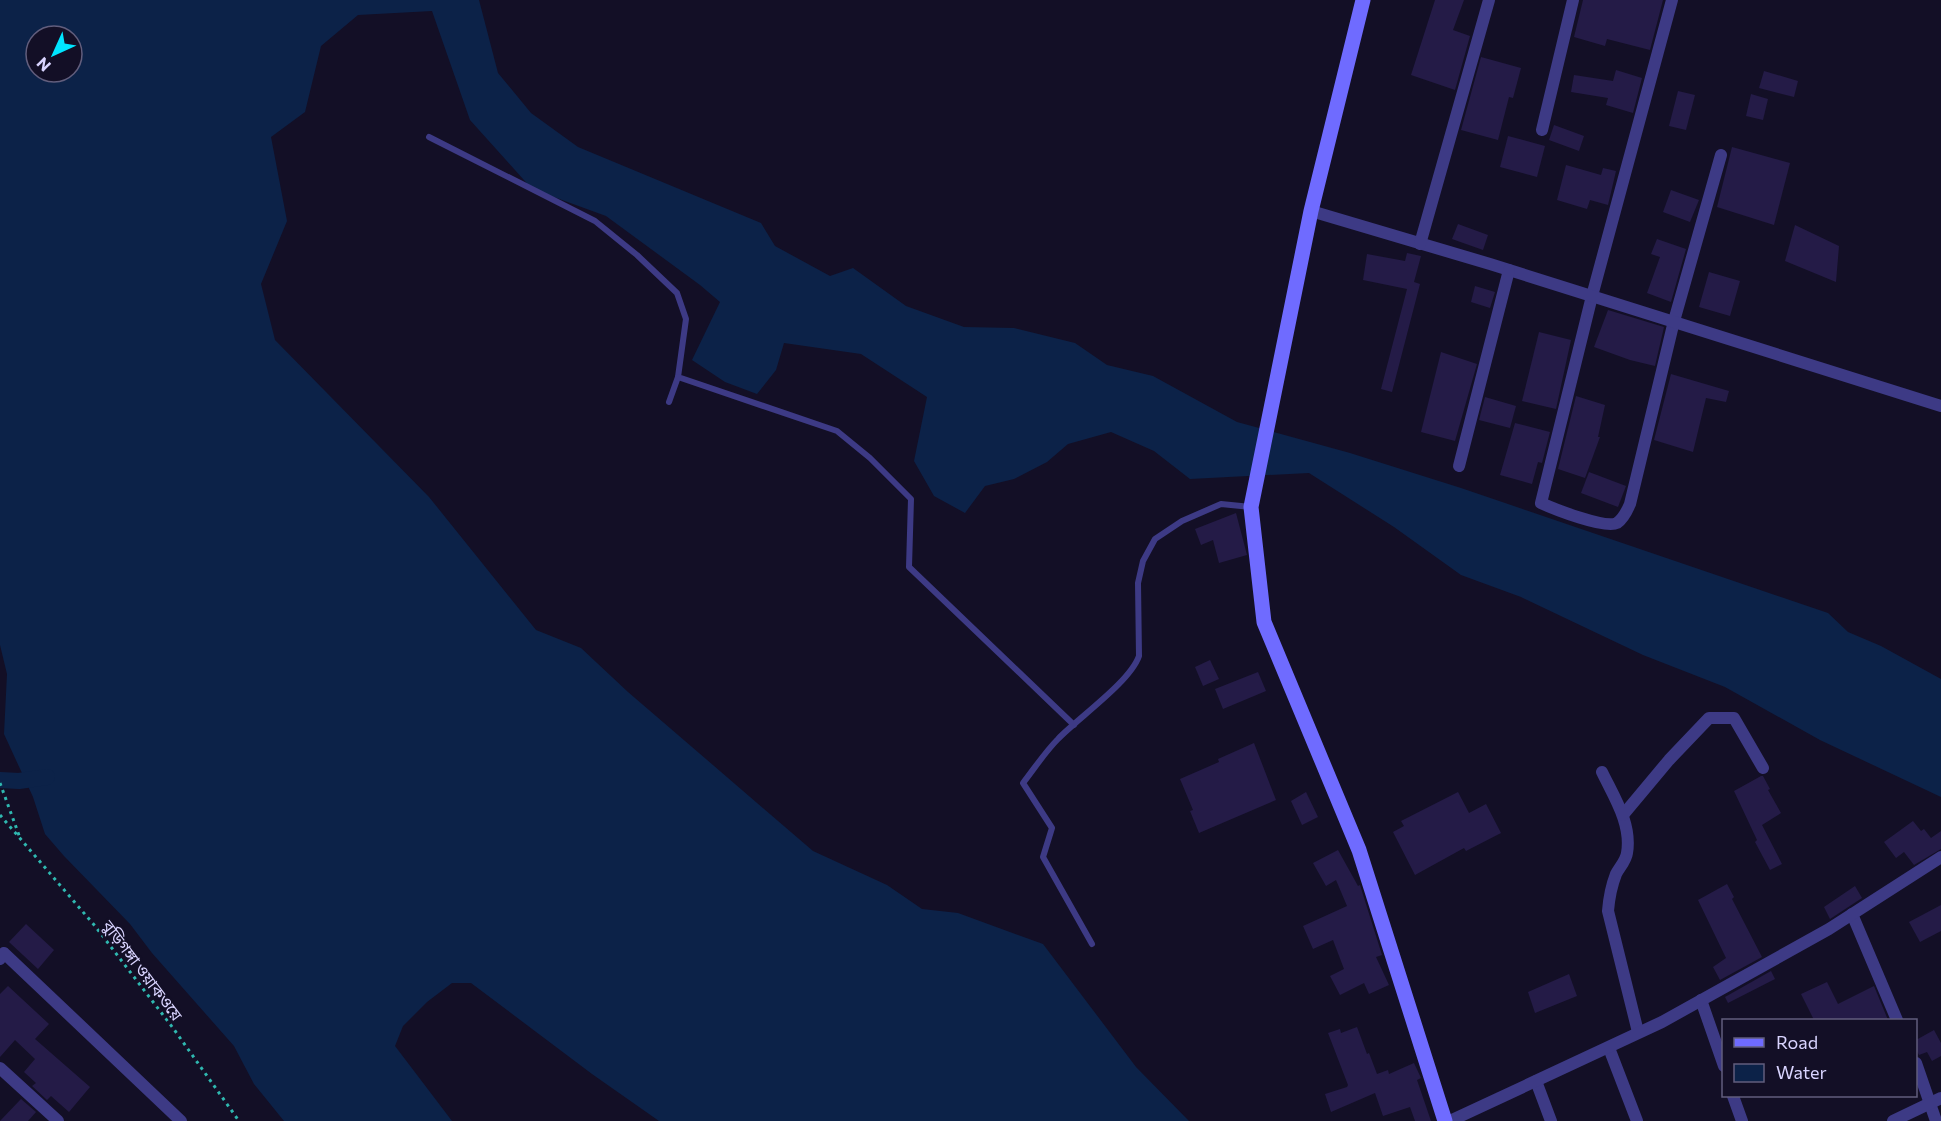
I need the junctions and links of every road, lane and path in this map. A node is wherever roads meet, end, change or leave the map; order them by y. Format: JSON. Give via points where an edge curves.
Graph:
{"nodes":[{"id":1,"x":1363,"y":0,"type":"edge"},
{"id":2,"x":1488,"y":0,"type":"edge"},
{"id":3,"x":1573,"y":0,"type":"edge"},
{"id":4,"x":1672,"y":0,"type":"edge"},
{"id":5,"x":1542,"y":130,"type":"dead end"},
{"id":6,"x":429,"y":137,"type":"dead end"},
{"id":7,"x":1721,"y":155,"type":"dead end"},
{"id":8,"x":1311,"y":211,"type":"junction"},
{"id":9,"x":1420,"y":244,"type":"junction"},
{"id":10,"x":1509,"y":270,"type":"junction"},
{"id":11,"x":1592,"y":296,"type":"junction"},
{"id":12,"x":1674,"y":321,"type":"junction"},
{"id":13,"x":678,"y":377,"type":"junction"},
{"id":14,"x":669,"y":402,"type":"dead end"},
{"id":15,"x":1941,"y":406,"type":"edge"},
{"id":16,"x":1459,"y":466,"type":"dead end"},
{"id":17,"x":1251,"y":507,"type":"junction"},
{"id":18,"x":1074,"y":725,"type":"junction"},
{"id":19,"x":1763,"y":768,"type":"dead end"},
{"id":20,"x":1602,"y":772,"type":"dead end"},
{"id":21,"x":0,"y":783,"type":"edge"},
{"id":22,"x":0,"y":815,"type":"edge"},
{"id":23,"x":1623,"y":815,"type":"junction"},
{"id":24,"x":21,"y":839,"type":"junction"},
{"id":25,"x":1941,"y":858,"type":"edge"},
{"id":26,"x":1852,"y":914,"type":"junction"},
{"id":27,"x":1092,"y":944,"type":"dead end"},
{"id":28,"x":0,"y":959,"type":"edge"},
{"id":29,"x":1701,"y":1000,"type":"junction"},
{"id":30,"x":1897,"y":1019,"type":"edge"},
{"id":31,"x":1638,"y":1032,"type":"junction"},
{"id":32,"x":1610,"y":1048,"type":"junction"},
{"id":33,"x":1722,"y":1060,"type":"edge"},
{"id":34,"x":1917,"y":1066,"type":"edge"},
{"id":35,"x":0,"y":1068,"type":"edge"},
{"id":36,"x":1536,"y":1081,"type":"junction"},
{"id":37,"x":1734,"y":1097,"type":"edge"},
{"id":38,"x":1936,"y":1101,"type":"edge"},
{"id":39,"x":58,"y":1121,"type":"edge"},
{"id":40,"x":181,"y":1121,"type":"edge"},
{"id":41,"x":239,"y":1121,"type":"edge"},
{"id":42,"x":1445,"y":1121,"type":"edge"},
{"id":43,"x":1450,"y":1121,"type":"edge"},
{"id":44,"x":1551,"y":1121,"type":"edge"},
{"id":45,"x":1637,"y":1121,"type":"edge"},
{"id":46,"x":1742,"y":1121,"type":"edge"},
{"id":47,"x":1893,"y":1121,"type":"edge"},
{"id":48,"x":1936,"y":1121,"type":"edge"}],
"edges":[{"from":1,"to":8,"type":"street"},
{"from":2,"to":9,"type":"street"},
{"from":3,"to":5,"type":"street"},
{"from":4,"to":11,"type":"street"},
{"from":6,"to":13,"type":"lane","via":[[595,220],[677,292],[686,320]]},
{"from":7,"to":12,"type":"street"},
{"from":8,"to":9,"type":"street"},
{"from":8,"to":17,"type":"street"},
{"from":9,"to":10,"type":"street"},
{"from":10,"to":11,"type":"street"},
{"from":10,"to":16,"type":"street"},
{"from":11,"to":12,"type":"street"},
{"from":11,"to":12,"type":"street","via":[[1541,503],[1563,513],[1606,526],[1617,523],[1626,514]]},
{"from":12,"to":15,"type":"street"},
{"from":13,"to":14,"type":"lane"},
{"from":13,"to":18,"type":"lane","via":[[837,431],[870,458],[911,498],[909,567]]},
{"from":17,"to":18,"type":"lane","via":[[1221,504],[1182,521],[1155,539],[1143,561],[1138,583],[1137,662]]},
{"from":17,"to":42,"type":"street","via":[[1264,622],[1359,850]]},
{"from":18,"to":27,"type":"lane","via":[[1023,783],[1052,828],[1043,857]]},
{"from":19,"to":23,"type":"street","via":[[1734,717],[1709,718]]},
{"from":20,"to":23,"type":"street"},
{"from":21,"to":24,"type":"path"},
{"from":22,"to":24,"type":"path","name":"বুড়িগঙ্গা ওয়াকওয়ে"},
{"from":23,"to":31,"type":"street","via":[[1627,855],[1609,895],[1608,911]]},
{"from":24,"to":41,"type":"path","name":"বুড়িগঙ্গা ওয়াকওয়ে","via":[[95,926]]},
{"from":25,"to":26,"type":"street"},
{"from":26,"to":29,"type":"street"},
{"from":26,"to":30,"type":"street"},
{"from":28,"to":40,"type":"street","via":[[4,953]]},
{"from":29,"to":31,"type":"street"},
{"from":29,"to":33,"type":"street"},
{"from":31,"to":32,"type":"street"},
{"from":32,"to":36,"type":"street"},
{"from":32,"to":45,"type":"street"},
{"from":34,"to":38,"type":"street"},
{"from":35,"to":39,"type":"street"},
{"from":36,"to":43,"type":"street"},
{"from":36,"to":44,"type":"street"},
{"from":37,"to":46,"type":"street"},
{"from":38,"to":47,"type":"street"},
{"from":38,"to":48,"type":"street"}]}
